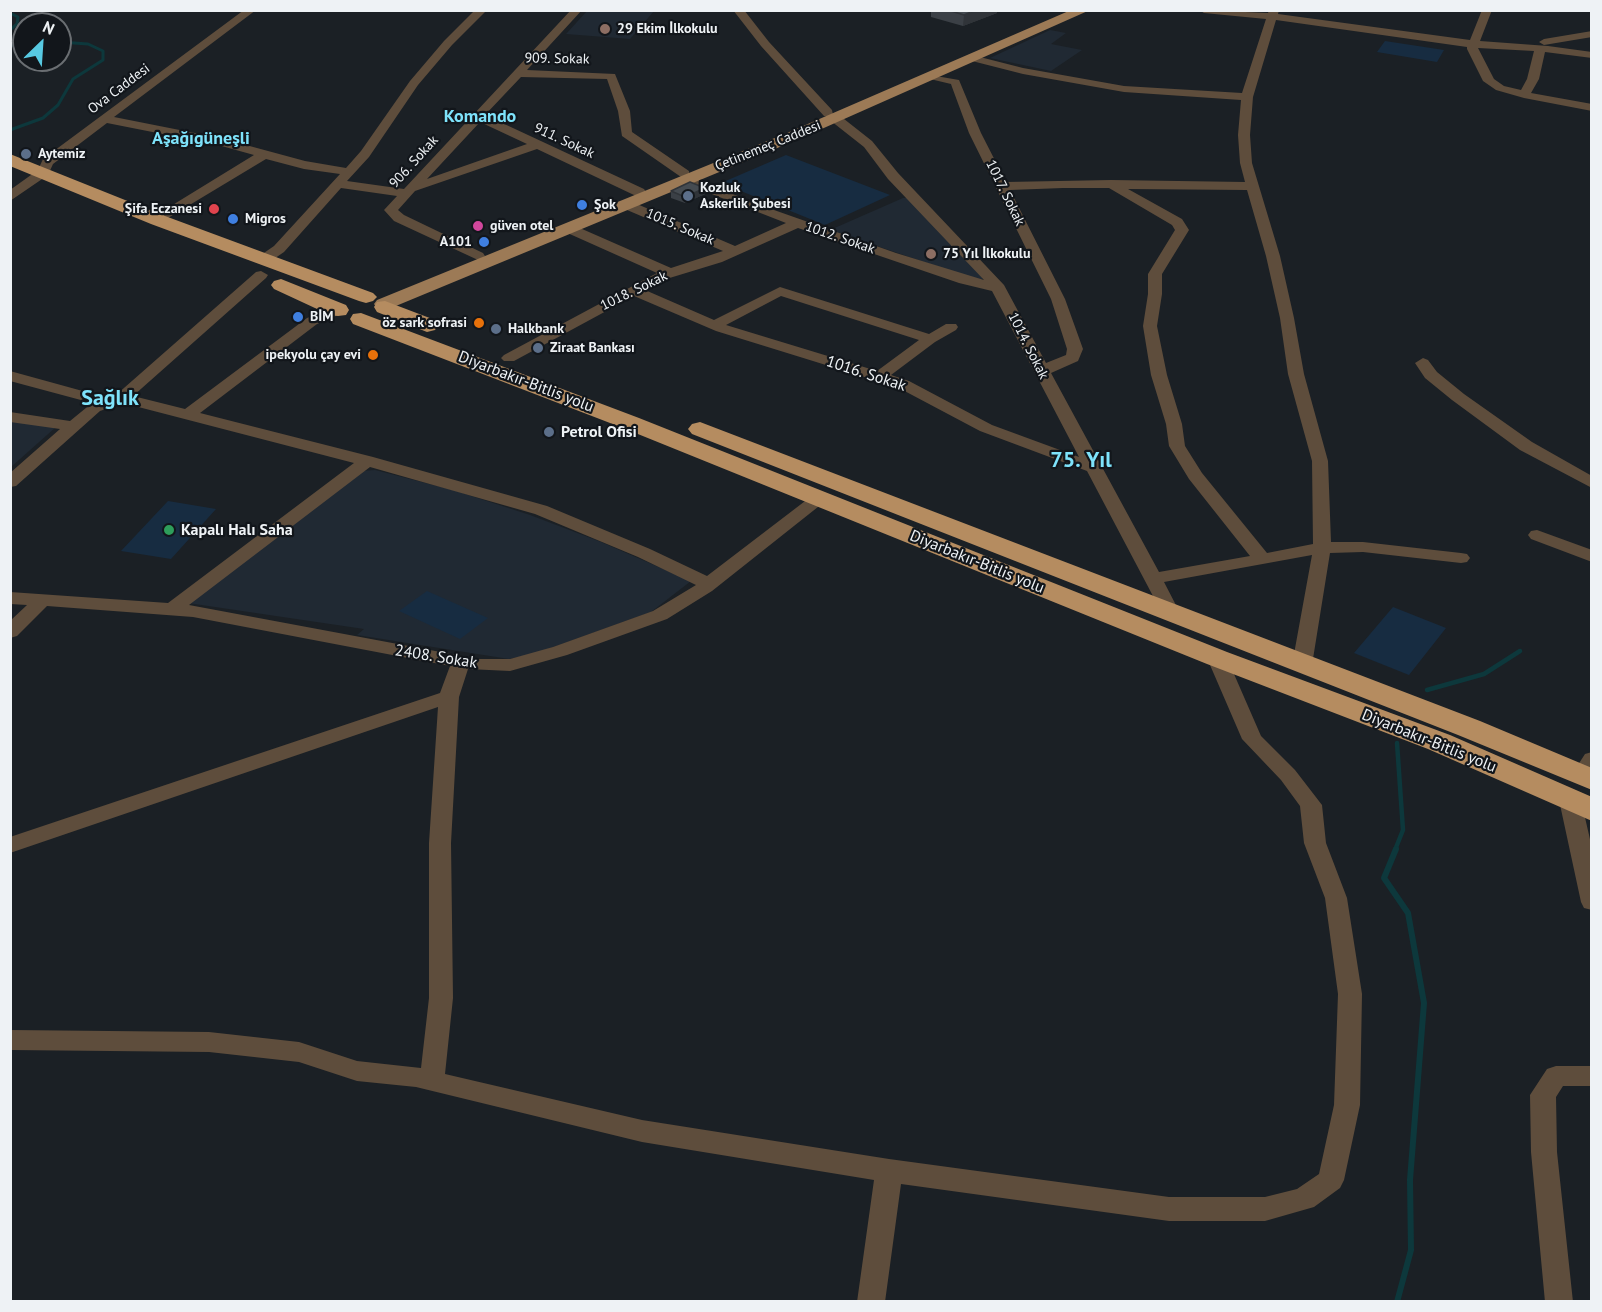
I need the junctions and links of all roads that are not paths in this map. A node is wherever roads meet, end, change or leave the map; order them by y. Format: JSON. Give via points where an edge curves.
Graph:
{"nodes":[{"id":1,"x":251,"y":10,"type":"edge"},
{"id":2,"x":482,"y":10,"type":"edge"},
{"id":3,"x":577,"y":10,"type":"edge"},
{"id":4,"x":738,"y":10,"type":"edge"},
{"id":5,"x":1071,"y":10,"type":"edge"},
{"id":6,"x":1083,"y":10,"type":"edge"},
{"id":7,"x":1204,"y":10,"type":"edge"},
{"id":8,"x":1487,"y":10,"type":"edge"},
{"id":9,"x":1272,"y":13,"type":"edge"},
{"id":10,"x":1592,"y":34,"type":"edge"},
{"id":11,"x":1473,"y":44,"type":"junction"},
{"id":12,"x":1515,"y":48,"type":"junction"},
{"id":13,"x":1540,"y":49,"type":"junction"},
{"id":14,"x":1592,"y":55,"type":"edge"},
{"id":15,"x":976,"y":59,"type":"junction"},
{"id":16,"x":517,"y":73,"type":"junction"},
{"id":17,"x":934,"y":77,"type":"junction"},
{"id":18,"x":1524,"y":95,"type":"junction"},
{"id":19,"x":1246,"y":97,"type":"junction"},
{"id":20,"x":1592,"y":108,"type":"edge"},
{"id":21,"x":477,"y":116,"type":"junction"},
{"id":22,"x":832,"y":116,"type":"junction"},
{"id":23,"x":104,"y":119,"type":"junction"},
{"id":24,"x":536,"y":145,"type":"junction"},
{"id":25,"x":266,"y":154,"type":"junction"},
{"id":26,"x":10,"y":159,"type":"edge"},
{"id":27,"x":349,"y":172,"type":"junction"},
{"id":28,"x":10,"y":173,"type":"edge"},
{"id":29,"x":38,"y":176,"type":"junction"},
{"id":30,"x":685,"y":176,"type":"junction"},
{"id":31,"x":338,"y":184,"type":"junction"},
{"id":32,"x":1111,"y":184,"type":"junction"},
{"id":33,"x":1002,"y":186,"type":"junction"},
{"id":34,"x":1253,"y":186,"type":"junction"},
{"id":35,"x":408,"y":191,"type":"junction"},
{"id":36,"x":639,"y":192,"type":"junction"},
{"id":37,"x":10,"y":197,"type":"edge"},
{"id":38,"x":625,"y":204,"type":"junction"},
{"id":39,"x":158,"y":220,"type":"junction"},
{"id":40,"x":798,"y":224,"type":"junction"},
{"id":41,"x":568,"y":228,"type":"junction"},
{"id":42,"x":735,"y":251,"type":"junction"},
{"id":43,"x":478,"y":256,"type":"junction"},
{"id":44,"x":262,"y":268,"type":"junction"},
{"id":45,"x":670,"y":273,"type":"junction"},
{"id":46,"x":999,"y":288,"type":"junction"},
{"id":47,"x":633,"y":290,"type":"junction"},
{"id":48,"x":367,"y":306,"type":"junction"},
{"id":49,"x":715,"y":325,"type":"junction"},
{"id":50,"x":951,"y":327,"type":"dead end"},
{"id":51,"x":930,"y":339,"type":"junction"},
{"id":52,"x":509,"y":358,"type":"junction"},
{"id":53,"x":1423,"y":363,"type":"dead end"},
{"id":54,"x":1041,"y":372,"type":"junction"},
{"id":55,"x":10,"y":376,"type":"edge"},
{"id":56,"x":879,"y":377,"type":"junction"},
{"id":57,"x":116,"y":401,"type":"junction"},
{"id":58,"x":188,"y":415,"type":"junction"},
{"id":59,"x":10,"y":417,"type":"edge"},
{"id":60,"x":74,"y":426,"type":"junction"},
{"id":61,"x":368,"y":461,"type":"junction"},
{"id":62,"x":1095,"y":468,"type":"junction"},
{"id":63,"x":10,"y":482,"type":"edge"},
{"id":64,"x":1592,"y":483,"type":"edge"},
{"id":65,"x":819,"y":499,"type":"junction"},
{"id":66,"x":1537,"y":535,"type":"dead end"},
{"id":67,"x":1322,"y":548,"type":"junction"},
{"id":68,"x":1592,"y":557,"type":"edge"},
{"id":69,"x":1461,"y":558,"type":"dead end"},
{"id":70,"x":1263,"y":560,"type":"junction"},
{"id":71,"x":1152,"y":579,"type":"junction"},
{"id":72,"x":709,"y":584,"type":"junction"},
{"id":73,"x":10,"y":598,"type":"edge"},
{"id":74,"x":42,"y":601,"type":"junction"},
{"id":75,"x":171,"y":610,"type":"junction"},
{"id":76,"x":1170,"y":611,"type":"junction"},
{"id":77,"x":10,"y":632,"type":"edge"},
{"id":78,"x":1217,"y":658,"type":"junction"},
{"id":79,"x":461,"y":662,"type":"junction"},
{"id":80,"x":1302,"y":665,"type":"junction"},
{"id":81,"x":449,"y":697,"type":"junction"},
{"id":82,"x":1588,"y":770,"type":"edge"},
{"id":83,"x":1581,"y":805,"type":"edge"},
{"id":84,"x":10,"y":845,"type":"edge"},
{"id":85,"x":1592,"y":902,"type":"edge"},
{"id":86,"x":10,"y":1040,"type":"edge"},
{"id":87,"x":1592,"y":1076,"type":"edge"},
{"id":88,"x":432,"y":1081,"type":"junction"},
{"id":89,"x":889,"y":1171,"type":"junction"},
{"id":90,"x":871,"y":1302,"type":"edge"},
{"id":91,"x":1559,"y":1302,"type":"edge"}],
"edges":[{"from":1,"to":23,"type":"street","name":"Ova Caddesi"},
{"from":2,"to":27,"type":"street","via":[[414,83]]},
{"from":3,"to":16,"type":"street","name":"906. Sokak"},
{"from":4,"to":22,"type":"street","name":"1014. Sokak"},
{"from":5,"to":22,"type":"main road","name":"Çetinemeç Caddesi"},
{"from":6,"to":15,"type":"main road","name":"Çetinemeç Caddesi"},
{"from":7,"to":9,"type":"street"},
{"from":8,"to":11,"type":"street"},
{"from":9,"to":11,"type":"street"},
{"from":9,"to":19,"type":"street"},
{"from":10,"to":12,"type":"street"},
{"from":11,"to":12,"type":"street"},
{"from":11,"to":18,"type":"street","via":[[1473,53],[1489,81]]},
{"from":12,"to":13,"type":"street"},
{"from":13,"to":14,"type":"street"},
{"from":13,"to":18,"type":"street","via":[[1533,79]]},
{"from":15,"to":17,"type":"main road","name":"Çetinemeç Caddesi"},
{"from":15,"to":19,"type":"street","via":[[1034,74],[1124,89]]},
{"from":16,"to":21,"type":"street","name":"906. Sokak"},
{"from":16,"to":30,"type":"street","name":"909. Sokak","via":[[611,76],[624,111],[626,133]]},
{"from":17,"to":22,"type":"main road","name":"Çetinemeç Caddesi"},
{"from":17,"to":33,"type":"street","name":"1017. Sokak","via":[[955,82]]},
{"from":18,"to":20,"type":"street"},
{"from":19,"to":34,"type":"street","via":[[1246,163]]},
{"from":21,"to":24,"type":"street","name":"911. Sokak"},
{"from":21,"to":35,"type":"street","name":"906. Sokak"},
{"from":22,"to":30,"type":"main road","name":"Çetinemeç Caddesi"},
{"from":22,"to":46,"type":"street","name":"1014. Sokak","via":[[868,144],[893,176]]},
{"from":23,"to":25,"type":"street"},
{"from":23,"to":29,"type":"street","name":"Ova Caddesi","via":[[47,162]]},
{"from":24,"to":35,"type":"street"},
{"from":24,"to":36,"type":"street","name":"911. Sokak"},
{"from":25,"to":27,"type":"street"},
{"from":25,"to":39,"type":"street"},
{"from":26,"to":29,"type":"highway","name":"Diyarbakır-Bitlis yolu"},
{"from":27,"to":31,"type":"street"},
{"from":28,"to":29,"type":"highway","name":"Diyarbakır-Bitlis yolu"},
{"from":29,"to":37,"type":"street","name":"Ova Caddesi"},
{"from":29,"to":39,"type":"highway","name":"Diyarbakır-Bitlis yolu"},
{"from":29,"to":44,"type":"highway","name":"Diyarbakır-Bitlis yolu"},
{"from":30,"to":36,"type":"main road","name":"Çetinemeç Caddesi"},
{"from":30,"to":38,"type":"main road","name":"Çetinemeç Caddesi"},
{"from":30,"to":40,"type":"street","name":"1012. Sokak"},
{"from":31,"to":35,"type":"street"},
{"from":31,"to":44,"type":"street"},
{"from":32,"to":33,"type":"street"},
{"from":32,"to":34,"type":"street"},
{"from":32,"to":70,"type":"street","via":[[1177,222],[1182,230],[1155,274],[1150,326],[1159,375],[1177,446],[1195,475]]},
{"from":33,"to":54,"type":"street","name":"1017. Sokak","via":[[1058,299],[1075,349],[1073,358]]},
{"from":34,"to":67,"type":"street","via":[[1273,255],[1296,374],[1320,461]]},
{"from":35,"to":43,"type":"street","name":"906. Sokak","via":[[391,210],[399,218]]},
{"from":36,"to":43,"type":"main road","name":"Çetinemeç Caddesi"},
{"from":38,"to":41,"type":"main road","name":"Çetinemeç Caddesi"},
{"from":38,"to":42,"type":"street","name":"1015. Sokak"},
{"from":39,"to":44,"type":"highway","name":"Diyarbakır-Bitlis yolu"},
{"from":40,"to":42,"type":"street","name":"1018. Sokak"},
{"from":40,"to":46,"type":"street","name":"1012. Sokak"},
{"from":41,"to":45,"type":"street"},
{"from":41,"to":48,"type":"main road","name":"Çetinemeç Caddesi"},
{"from":42,"to":45,"type":"street","name":"1018. Sokak"},
{"from":43,"to":48,"type":"main road","name":"Çetinemeç Caddesi"},
{"from":44,"to":48,"type":"highway","name":"Diyarbakır-Bitlis yolu"},
{"from":44,"to":48,"type":"highway","name":"Diyarbakır-Bitlis yolu"},
{"from":44,"to":57,"type":"street"},
{"from":45,"to":47,"type":"street","name":"1018. Sokak"},
{"from":46,"to":54,"type":"street","name":"1014. Sokak"},
{"from":47,"to":49,"type":"street","name":"1016. Sokak"},
{"from":47,"to":52,"type":"street","name":"1018. Sokak"},
{"from":48,"to":52,"type":"highway","name":"Diyarbakır-Bitlis yolu"},
{"from":48,"to":58,"type":"street","via":[[312,321]]},
{"from":48,"to":65,"type":"highway","name":"Diyarbakır-Bitlis yolu","via":[[621,419]]},
{"from":49,"to":51,"type":"street","via":[[780,291]]},
{"from":49,"to":56,"type":"street","name":"1016. Sokak"},
{"from":50,"to":51,"type":"street"},
{"from":51,"to":56,"type":"street"},
{"from":52,"to":76,"type":"highway","name":"Diyarbakır-Bitlis yolu"},
{"from":53,"to":64,"type":"street","via":[[1444,387],[1526,446]]},
{"from":54,"to":62,"type":"street","name":"1014. Sokak"},
{"from":55,"to":57,"type":"street"},
{"from":56,"to":62,"type":"street","name":"1016. Sokak","via":[[903,384],[986,428]]},
{"from":57,"to":58,"type":"street"},
{"from":57,"to":60,"type":"street","via":[[94,408]]},
{"from":58,"to":61,"type":"street"},
{"from":59,"to":60,"type":"street"},
{"from":60,"to":63,"type":"street"},
{"from":61,"to":72,"type":"street","via":[[541,510]]},
{"from":61,"to":75,"type":"street"},
{"from":62,"to":71,"type":"street","name":"1014. Sokak"},
{"from":65,"to":72,"type":"street","name":"2408. Sokak"},
{"from":65,"to":78,"type":"highway","name":"Diyarbakır-Bitlis yolu"},
{"from":66,"to":68,"type":"street"},
{"from":67,"to":69,"type":"street","via":[[1363,547]]},
{"from":67,"to":70,"type":"street"},
{"from":67,"to":80,"type":"street"},
{"from":70,"to":71,"type":"street"},
{"from":71,"to":76,"type":"street","name":"1014. Sokak"},
{"from":72,"to":79,"type":"street","name":"2408. Sokak","via":[[660,615],[561,651],[510,666]]},
{"from":73,"to":74,"type":"street","name":"2408. Sokak"},
{"from":74,"to":75,"type":"street","name":"2408. Sokak"},
{"from":74,"to":77,"type":"street"},
{"from":75,"to":79,"type":"street","name":"2408. Sokak"},
{"from":76,"to":80,"type":"highway","name":"Diyarbakır-Bitlis yolu"},
{"from":78,"to":83,"type":"highway","name":"Diyarbakır-Bitlis yolu","via":[[1439,742]]},
{"from":78,"to":89,"type":"street","via":[[1252,739],[1311,805],[1315,843],[1336,898],[1350,994],[1347,1106],[1331,1180],[1304,1199],[1265,1209],[1169,1209]]},
{"from":79,"to":81,"type":"street"},
{"from":80,"to":82,"type":"highway","name":"Diyarbakır-Bitlis yolu"},
{"from":81,"to":84,"type":"street"},
{"from":81,"to":88,"type":"street","via":[[440,843],[441,998]]},
{"from":83,"to":85,"type":"street"},
{"from":86,"to":88,"type":"street","via":[[209,1042],[298,1052],[357,1071]]},
{"from":87,"to":91,"type":"street","via":[[1556,1076],[1543,1095],[1544,1152]]},
{"from":88,"to":89,"type":"street","via":[[642,1131]]},
{"from":89,"to":90,"type":"street"}]}
